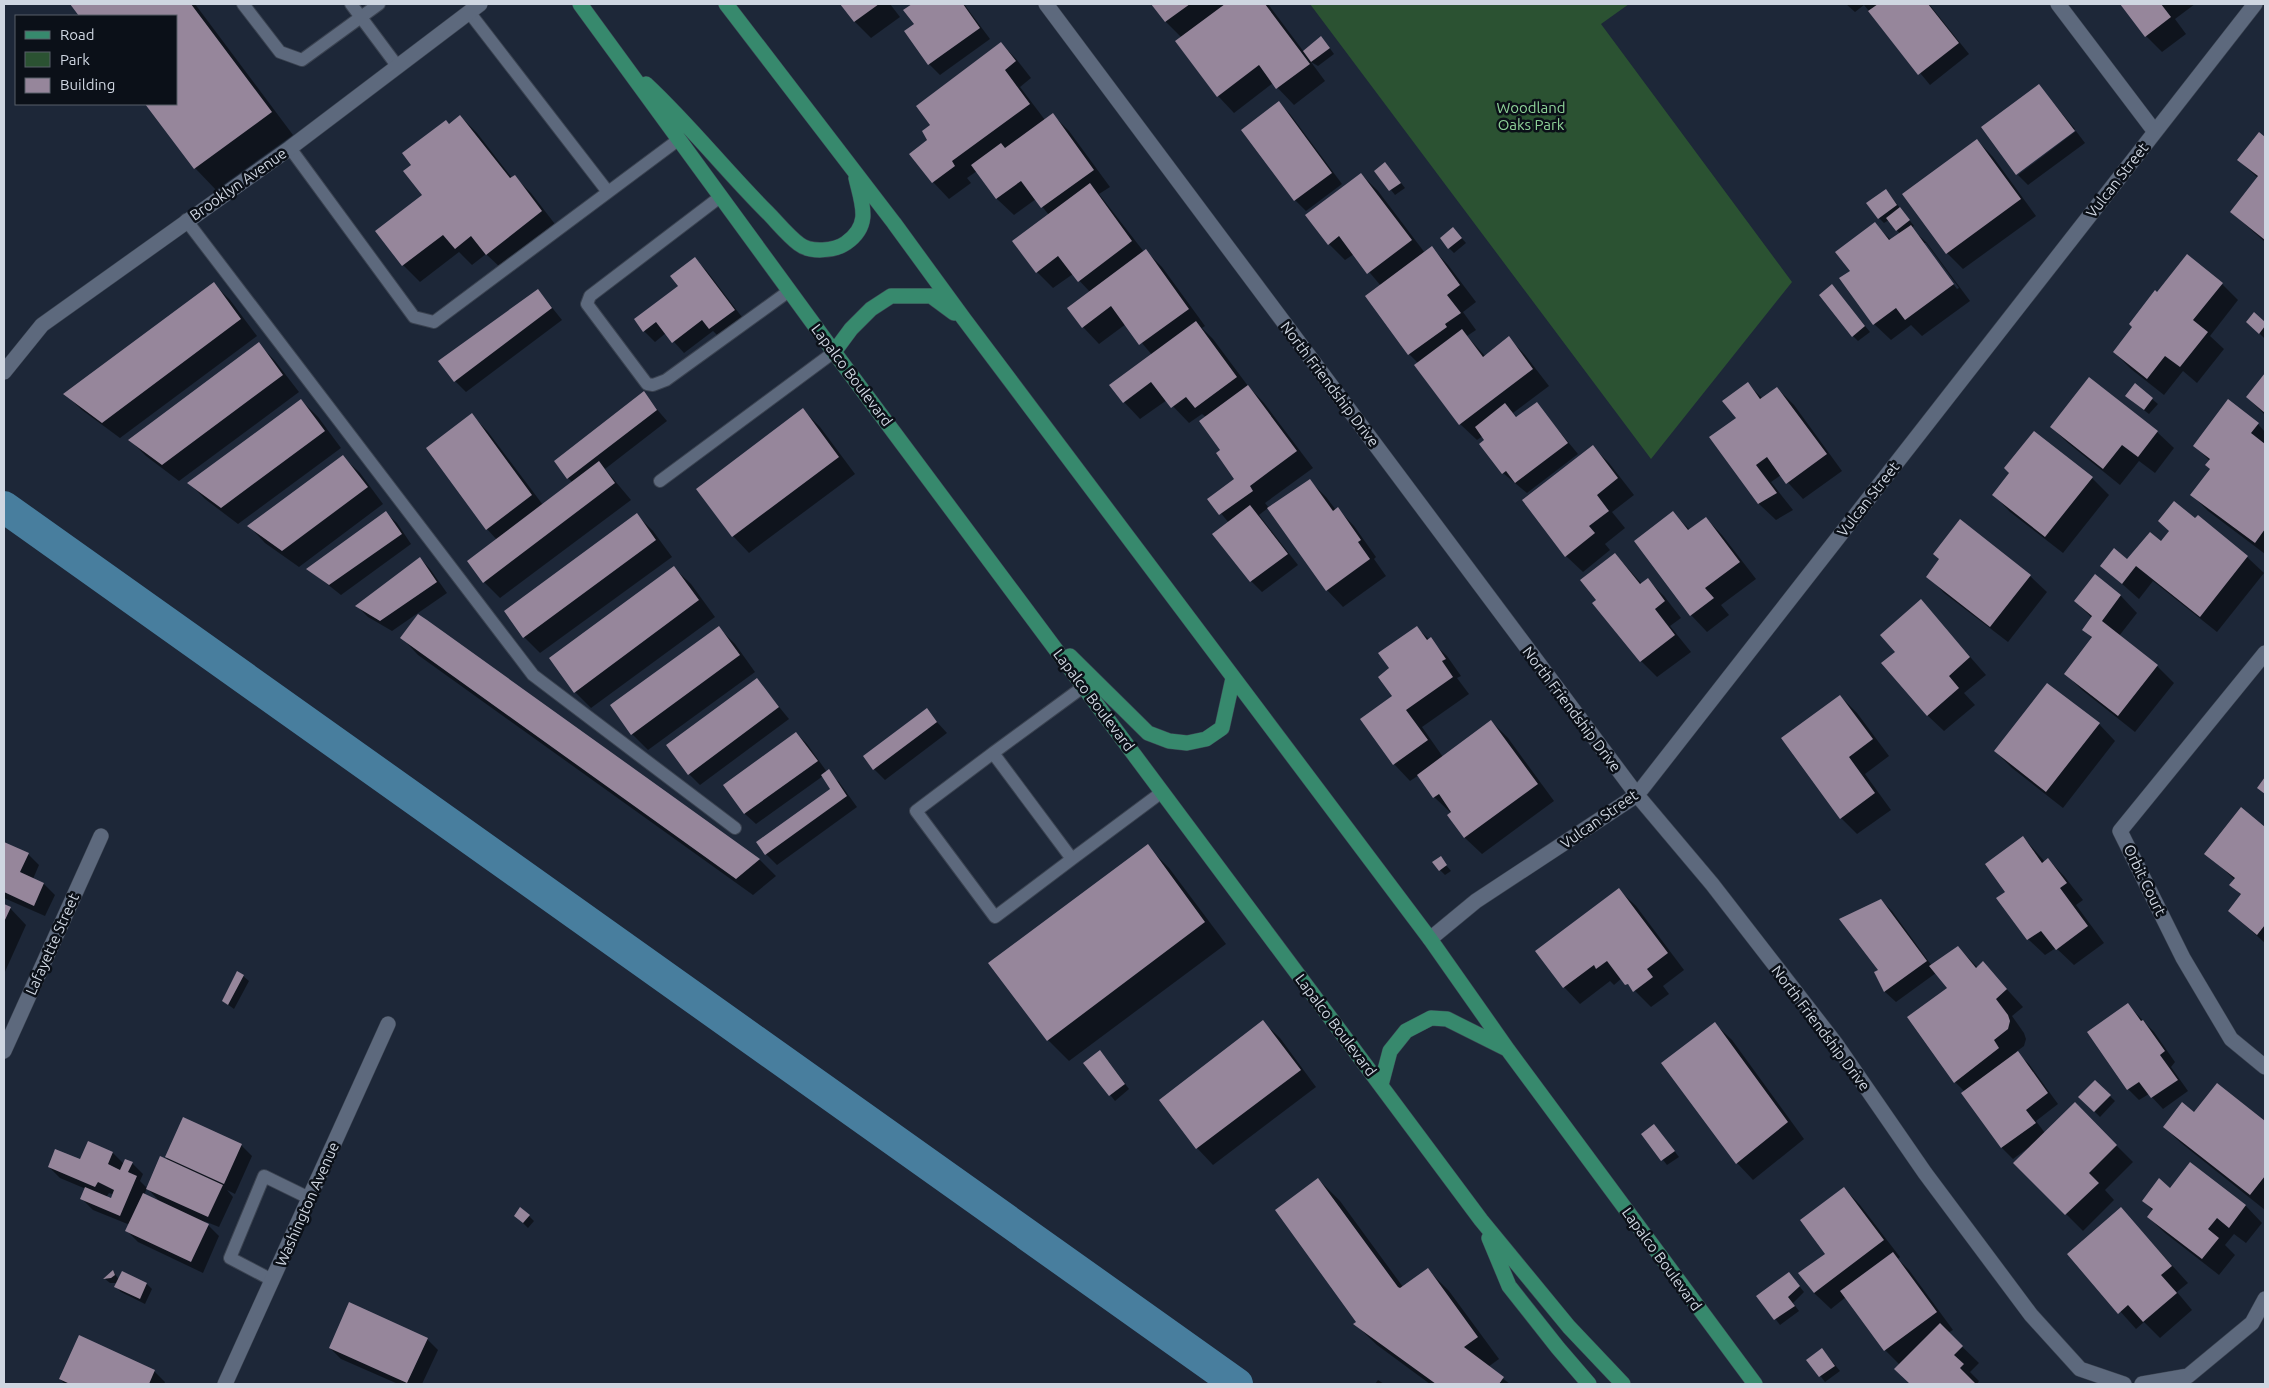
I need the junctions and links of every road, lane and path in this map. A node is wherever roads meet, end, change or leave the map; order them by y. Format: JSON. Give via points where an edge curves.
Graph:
{"nodes":[{"id":1,"x":243,"y":4,"type":"edge"},
{"id":2,"x":351,"y":4,"type":"edge"},
{"id":3,"x":379,"y":4,"type":"edge"},
{"id":4,"x":580,"y":4,"type":"edge"},
{"id":5,"x":726,"y":4,"type":"edge"},
{"id":6,"x":1046,"y":4,"type":"edge"},
{"id":7,"x":2058,"y":4,"type":"edge"},
{"id":8,"x":2255,"y":4,"type":"edge"},
{"id":9,"x":474,"y":8,"type":"edge"},
{"id":10,"x":361,"y":17,"type":"junction"},
{"id":11,"x":621,"y":61,"type":"junction"},
{"id":12,"x":398,"y":67,"type":"junction"},
{"id":13,"x":2155,"y":132,"type":"junction"},
{"id":14,"x":678,"y":140,"type":"junction"},
{"id":15,"x":290,"y":148,"type":"junction"},
{"id":16,"x":855,"y":173,"type":"junction"},
{"id":17,"x":608,"y":192,"type":"junction"},
{"id":18,"x":720,"y":197,"type":"junction"},
{"id":19,"x":186,"y":220,"type":"junction"},
{"id":20,"x":789,"y":291,"type":"junction"},
{"id":21,"x":964,"y":319,"type":"junction"},
{"id":22,"x":834,"y":352,"type":"junction"},
{"id":23,"x":4,"y":372,"type":"edge"},
{"id":24,"x":660,"y":481,"type":"dead end"},
{"id":25,"x":1037,"y":624,"type":"junction"},
{"id":26,"x":2265,"y":653,"type":"edge"},
{"id":27,"x":1233,"y":678,"type":"junction"},
{"id":28,"x":1083,"y":686,"type":"junction"},
{"id":29,"x":994,"y":753,"type":"junction"},
{"id":30,"x":1162,"y":792,"type":"junction"},
{"id":31,"x":1637,"y":796,"type":"junction"},
{"id":32,"x":734,"y":828,"type":"dead end"},
{"id":33,"x":101,"y":836,"type":"dead end"},
{"id":34,"x":1072,"y":859,"type":"junction"},
{"id":35,"x":1430,"y":940,"type":"junction"},
{"id":36,"x":388,"y":1024,"type":"dead end"},
{"id":37,"x":1508,"y":1050,"type":"junction"},
{"id":38,"x":4,"y":1051,"type":"edge"},
{"id":39,"x":2265,"y":1066,"type":"edge"},
{"id":40,"x":1381,"y":1085,"type":"junction"},
{"id":41,"x":310,"y":1198,"type":"junction"},
{"id":42,"x":1481,"y":1220,"type":"junction"},
{"id":43,"x":272,"y":1280,"type":"junction"},
{"id":44,"x":2265,"y":1299,"type":"edge"},
{"id":45,"x":225,"y":1384,"type":"edge"},
{"id":46,"x":1589,"y":1384,"type":"edge"},
{"id":47,"x":1623,"y":1384,"type":"edge"},
{"id":48,"x":1755,"y":1384,"type":"edge"},
{"id":49,"x":2124,"y":1384,"type":"edge"},
{"id":50,"x":2142,"y":1384,"type":"edge"}],
"edges":[{"from":1,"to":10,"type":"lane","via":[[280,52],[302,60]]},
{"from":2,"to":10,"type":"lane"},
{"from":3,"to":10,"type":"lane"},
{"from":4,"to":11,"type":"main road","name":"Lapalco Boulevard"},
{"from":5,"to":16,"type":"main road","name":"Lapalco Boulevard"},
{"from":6,"to":31,"type":"street","name":"North Friendship Drive"},
{"from":7,"to":13,"type":"street"},
{"from":8,"to":13,"type":"street","name":"Vulcan Street"},
{"from":9,"to":12,"type":"street","name":"Brooklyn Avenue"},
{"from":9,"to":17,"type":"lane"},
{"from":10,"to":12,"type":"lane"},
{"from":11,"to":14,"type":"main road","name":"Lapalco Boulevard"},
{"from":11,"to":16,"type":"main road","via":[[677,112],[732,177],[800,245],[827,250],[845,245],[856,235],[863,223],[863,210]]},
{"from":12,"to":15,"type":"street","name":"Brooklyn Avenue"},
{"from":13,"to":31,"type":"street","name":"Vulcan Street"},
{"from":14,"to":17,"type":"lane"},
{"from":14,"to":18,"type":"main road","name":"Lapalco Boulevard"},
{"from":15,"to":17,"type":"lane","via":[[414,317],[434,322]]},
{"from":15,"to":19,"type":"street","name":"Brooklyn Avenue"},
{"from":16,"to":21,"type":"main road","name":"Lapalco Boulevard"},
{"from":18,"to":20,"type":"main road","name":"Lapalco Boulevard"},
{"from":18,"to":20,"type":"lane","via":[[590,296],[586,304],[647,384],[653,386],[666,380]]},
{"from":19,"to":23,"type":"street","name":"Brooklyn Avenue","via":[[42,324]]},
{"from":19,"to":32,"type":"lane","via":[[533,675]]},
{"from":20,"to":22,"type":"main road","name":"Lapalco Boulevard"},
{"from":21,"to":22,"type":"main road","via":[[931,296],[891,296],[871,309]]},
{"from":21,"to":27,"type":"main road","name":"Lapalco Boulevard"},
{"from":22,"to":24,"type":"lane"},
{"from":22,"to":25,"type":"main road","name":"Lapalco Boulevard"},
{"from":25,"to":27,"type":"main road","via":[[1148,733],[1169,741],[1187,743],[1206,739],[1222,728]]},
{"from":25,"to":28,"type":"main road","name":"Lapalco Boulevard"},
{"from":26,"to":39,"type":"street","name":"Orbit Court","via":[[2120,831],[2183,958],[2231,1039]]},
{"from":27,"to":35,"type":"main road","name":"Lapalco Boulevard"},
{"from":28,"to":29,"type":"lane"},
{"from":28,"to":30,"type":"main road","name":"Lapalco Boulevard"},
{"from":29,"to":34,"type":"lane"},
{"from":29,"to":34,"type":"lane","via":[[916,811],[995,917]]},
{"from":30,"to":34,"type":"lane"},
{"from":30,"to":40,"type":"main road","name":"Lapalco Boulevard"},
{"from":31,"to":35,"type":"street","name":"Vulcan Street","via":[[1476,901]]},
{"from":31,"to":49,"type":"street","name":"North Friendship Drive","via":[[1712,884],[1836,1044],[1925,1173],[2031,1315],[2080,1369]]},
{"from":33,"to":38,"type":"street","name":"Lafayette Street"},
{"from":35,"to":37,"type":"main road","name":"Lapalco Boulevard"},
{"from":36,"to":41,"type":"street","name":"Washington Avenue"},
{"from":37,"to":40,"type":"main road","via":[[1446,1019],[1431,1018],[1406,1031],[1390,1051]]},
{"from":37,"to":48,"type":"main road","name":"Lapalco Boulevard"},
{"from":40,"to":42,"type":"main road","name":"Lapalco Boulevard"},
{"from":41,"to":43,"type":"street","name":"Washington Avenue"},
{"from":41,"to":43,"type":"lane","via":[[264,1176],[230,1258]]},
{"from":42,"to":46,"type":"main road","via":[[1510,1286]]},
{"from":42,"to":47,"type":"main road","name":"Lapalco Boulevard","via":[[1569,1328]]},
{"from":43,"to":45,"type":"street","name":"Washington Avenue"},
{"from":44,"to":50,"type":"street","via":[[2252,1323],[2188,1376]]}]}
